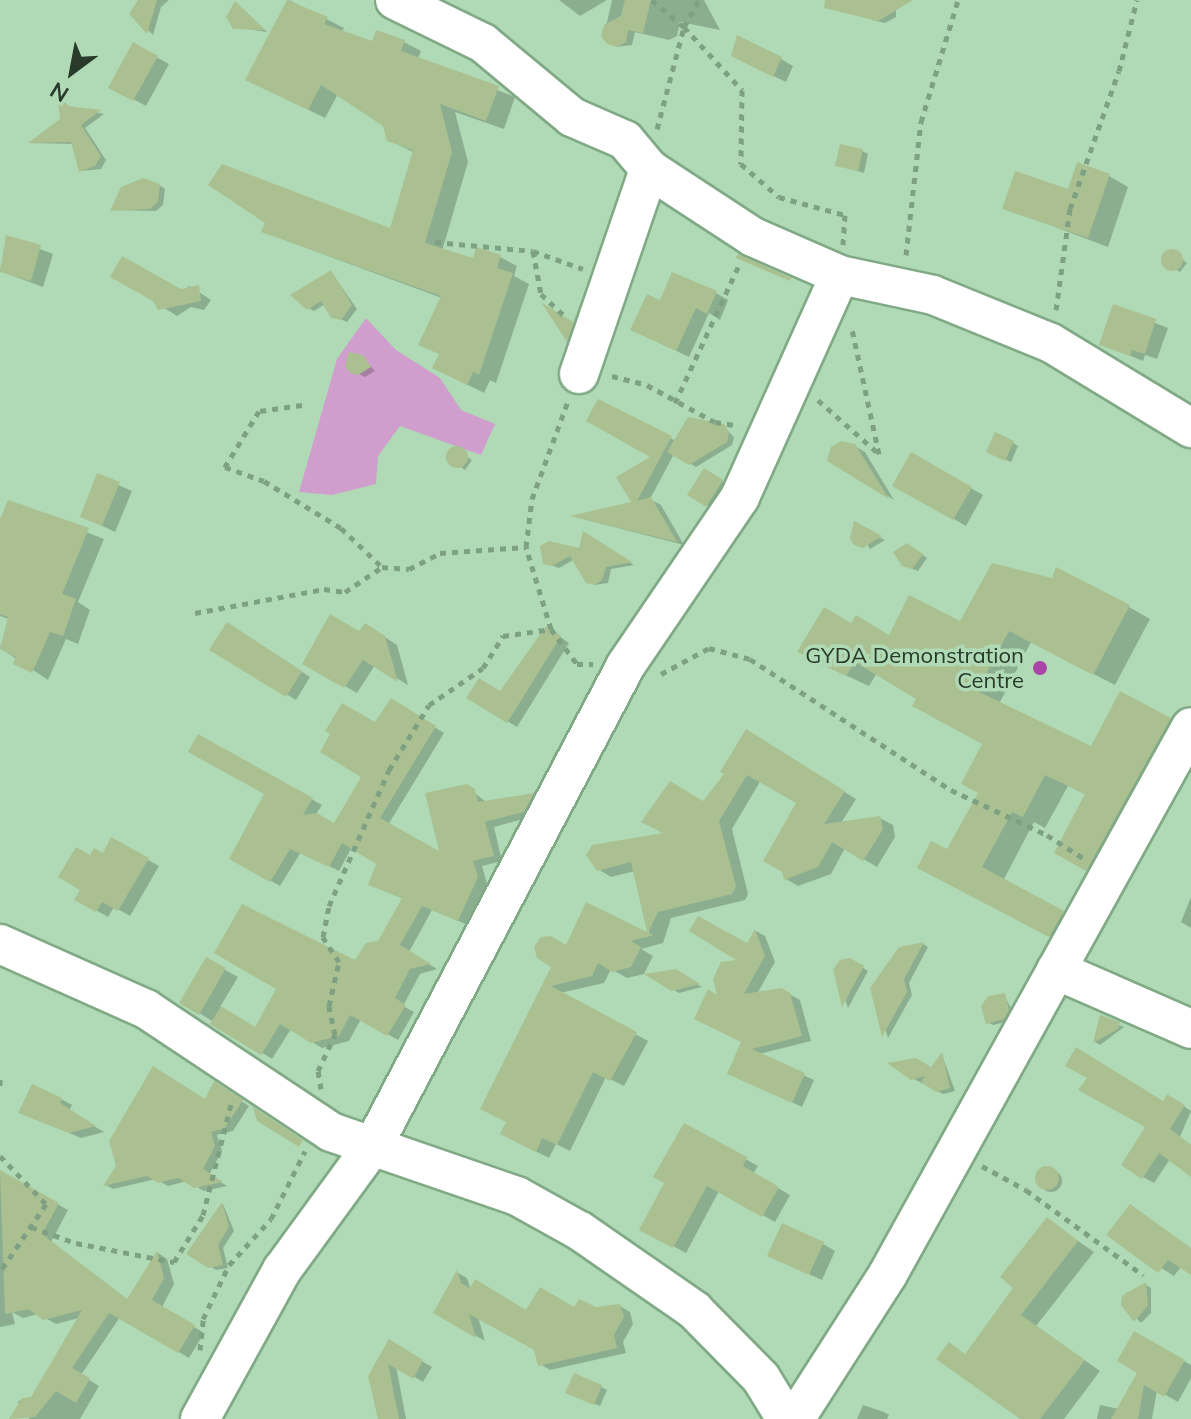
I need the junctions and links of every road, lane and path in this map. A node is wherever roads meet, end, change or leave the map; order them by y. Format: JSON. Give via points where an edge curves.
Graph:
{"nodes":[{"id":1,"x":395,"y":0,"type":"edge"},
{"id":2,"x":652,"y":0,"type":"edge"},
{"id":3,"x":699,"y":0,"type":"edge"},
{"id":4,"x":958,"y":0,"type":"edge"},
{"id":5,"x":1137,"y":0,"type":"edge"},
{"id":6,"x":684,"y":27,"type":"junction"},
{"id":7,"x":649,"y":169,"type":"junction"},
{"id":8,"x":753,"y":237,"type":"junction"},
{"id":9,"x":435,"y":242,"type":"dead end"},
{"id":10,"x":533,"y":251,"type":"junction"},
{"id":11,"x":895,"y":259,"type":"dead end"},
{"id":12,"x":840,"y":275,"type":"junction"},
{"id":13,"x":611,"y":279,"type":"junction"},
{"id":14,"x":589,"y":338,"type":"junction"},
{"id":15,"x":1051,"y":343,"type":"junction"},
{"id":16,"x":579,"y":374,"type":"junction"},
{"id":17,"x":792,"y":377,"type":"junction"},
{"id":18,"x":675,"y":403,"type":"junction"},
{"id":19,"x":302,"y":405,"type":"dead end"},
{"id":20,"x":1191,"y":428,"type":"edge"},
{"id":21,"x":770,"y":437,"type":"junction"},
{"id":22,"x":526,"y":547,"type":"junction"},
{"id":23,"x":382,"y":567,"type":"junction"},
{"id":24,"x":195,"y":613,"type":"dead end"},
{"id":25,"x":551,"y":629,"type":"junction"},
{"id":26,"x":626,"y":665,"type":"junction"},
{"id":27,"x":1191,"y":727,"type":"edge"},
{"id":28,"x":1111,"y":876,"type":"junction"},
{"id":29,"x":0,"y":944,"type":"edge"},
{"id":30,"x":1056,"y":970,"type":"junction"},
{"id":31,"x":1191,"y":1029,"type":"edge"},
{"id":32,"x":240,"y":1072,"type":"junction"},
{"id":33,"x":0,"y":1079,"type":"edge"},
{"id":34,"x":0,"y":1087,"type":"edge"},
{"id":35,"x":325,"y":1128,"type":"junction"},
{"id":36,"x":374,"y":1144,"type":"junction"},
{"id":37,"x":956,"y":1151,"type":"junction"},
{"id":38,"x":0,"y":1156,"type":"edge"},
{"id":39,"x":31,"y":1227,"type":"junction"},
{"id":40,"x":0,"y":1272,"type":"edge"},
{"id":41,"x":1143,"y":1275,"type":"dead end"},
{"id":42,"x":199,"y":1362,"type":"dead end"},
{"id":43,"x":200,"y":1419,"type":"edge"},
{"id":44,"x":786,"y":1419,"type":"edge"},
{"id":45,"x":795,"y":1419,"type":"edge"}],
"edges":[{"from":1,"to":7,"type":"street","via":[[483,43],[572,117],[625,140]]},
{"from":2,"to":6,"type":"path"},
{"from":3,"to":6,"type":"path"},
{"from":4,"to":11,"type":"path","via":[[921,122],[909,255]]},
{"from":5,"to":15,"type":"path","via":[[1119,71],[1070,209]]},
{"from":6,"to":7,"type":"path"},
{"from":6,"to":12,"type":"path","via":[[742,90],[741,164],[779,197],[845,215]]},
{"from":7,"to":8,"type":"street"},
{"from":7,"to":13,"type":"street"},
{"from":8,"to":12,"type":"street"},
{"from":8,"to":18,"type":"path"},
{"from":9,"to":10,"type":"path"},
{"from":10,"to":13,"type":"path"},
{"from":10,"to":14,"type":"path","via":[[541,294]]},
{"from":12,"to":15,"type":"street","via":[[933,295]]},
{"from":12,"to":17,"type":"street"},
{"from":12,"to":17,"type":"path","via":[[879,454]]},
{"from":13,"to":14,"type":"street"},
{"from":14,"to":16,"type":"street"},
{"from":15,"to":20,"type":"street"},
{"from":16,"to":18,"type":"path","via":[[647,385]]},
{"from":16,"to":22,"type":"path","via":[[532,499]]},
{"from":17,"to":21,"type":"street"},
{"from":18,"to":21,"type":"path","via":[[715,422]]},
{"from":19,"to":23,"type":"path","via":[[259,411],[225,467],[264,481],[341,528]]},
{"from":21,"to":26,"type":"street","via":[[740,497]]},
{"from":22,"to":23,"type":"path","via":[[440,553],[409,569]]},
{"from":22,"to":25,"type":"path"},
{"from":23,"to":24,"type":"path","via":[[345,592],[324,589]]},
{"from":25,"to":26,"type":"path","via":[[577,664]]},
{"from":25,"to":35,"type":"path","via":[[503,636],[483,668],[429,705],[389,770],[329,906],[323,937],[339,962],[329,1006],[335,1035],[318,1071]]},
{"from":26,"to":28,"type":"path","via":[[656,677],[709,648],[750,659],[951,790],[1047,835]]},
{"from":26,"to":36,"type":"street"},
{"from":27,"to":28,"type":"street"},
{"from":28,"to":30,"type":"street"},
{"from":29,"to":32,"type":"street","via":[[116,992]]},
{"from":30,"to":31,"type":"street"},
{"from":30,"to":37,"type":"street"},
{"from":32,"to":35,"type":"street"},
{"from":32,"to":39,"type":"path","via":[[203,1215],[174,1262],[76,1243]]},
{"from":33,"to":34,"type":"path"},
{"from":35,"to":36,"type":"street"},
{"from":35,"to":42,"type":"path","via":[[271,1219],[229,1265],[203,1319]]},
{"from":36,"to":43,"type":"street","via":[[282,1270]]},
{"from":36,"to":44,"type":"street","via":[[517,1196],[601,1246],[694,1310],[761,1378]]},
{"from":37,"to":41,"type":"path","via":[[1026,1190]]},
{"from":37,"to":45,"type":"street","via":[[888,1274]]},
{"from":38,"to":39,"type":"path","via":[[46,1204]]},
{"from":39,"to":40,"type":"path"}]}
